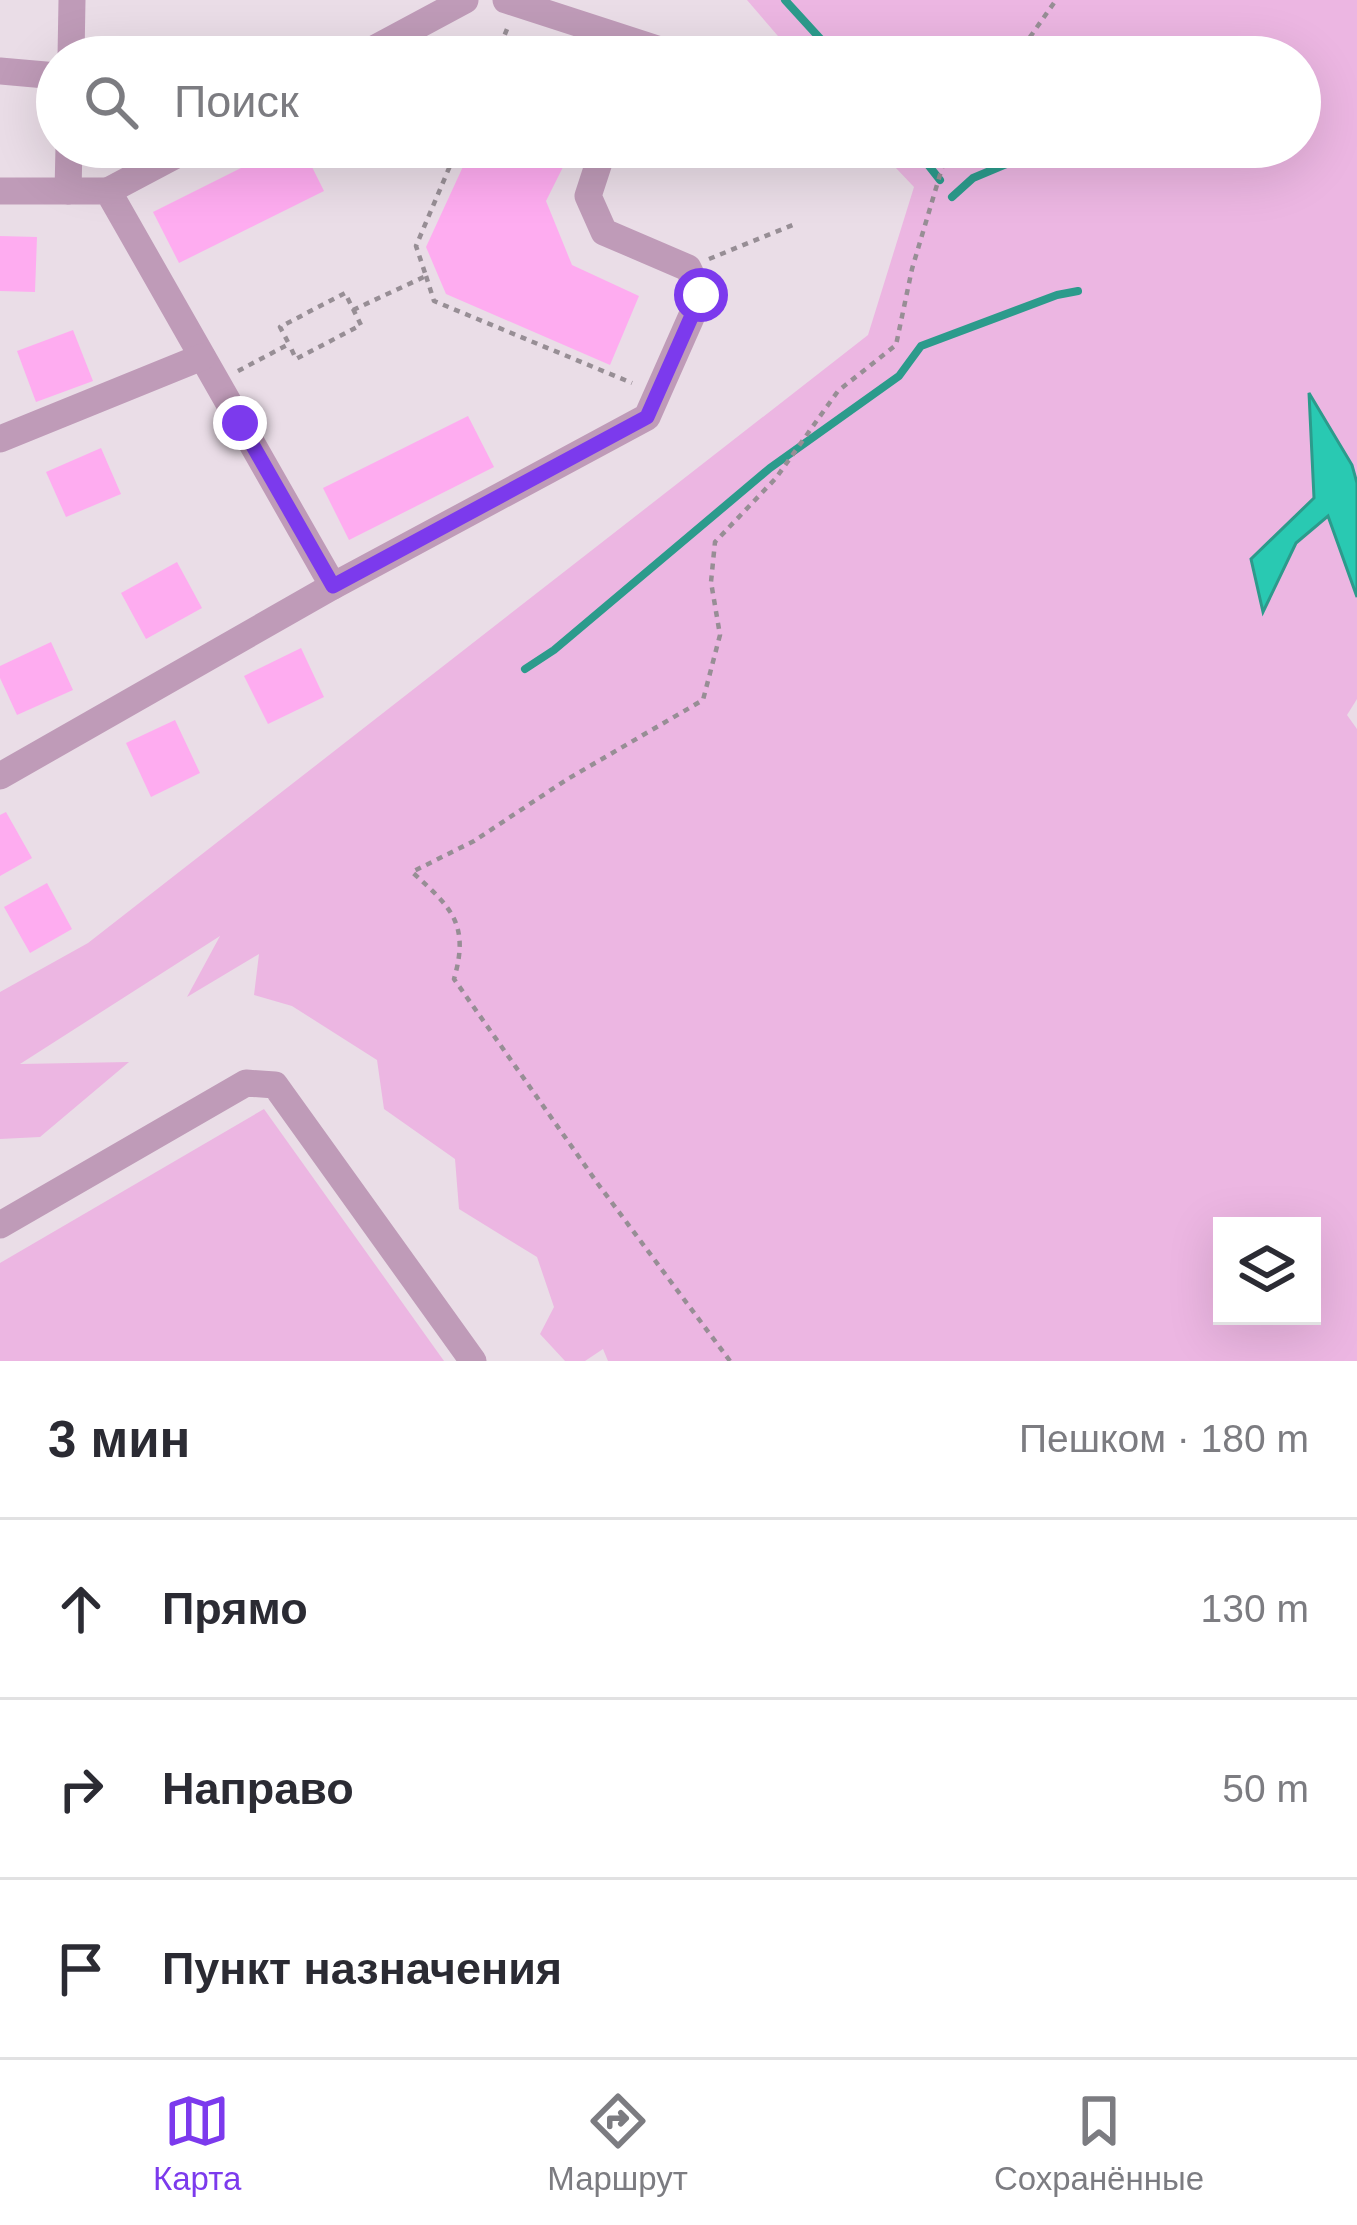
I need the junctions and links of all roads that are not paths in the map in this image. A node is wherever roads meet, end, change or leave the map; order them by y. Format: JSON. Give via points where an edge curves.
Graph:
{"nodes":[{"id":1,"x":72,"y":0,"type":"edge"},
{"id":2,"x":465,"y":0,"type":"edge"},
{"id":3,"x":506,"y":0,"type":"edge"},
{"id":4,"x":71,"y":36,"type":"edge"},
{"id":5,"x":398,"y":36,"type":"edge"},
{"id":6,"x":600,"y":36,"type":"edge"},
{"id":7,"x":0,"y":71,"type":"edge"},
{"id":8,"x":36,"y":74,"type":"edge"},
{"id":9,"x":69,"y":168,"type":"edge"},
{"id":10,"x":151,"y":168,"type":"edge"},
{"id":11,"x":597,"y":168,"type":"edge"},
{"id":12,"x":0,"y":191,"type":"edge"},
{"id":13,"x":68,"y":191,"type":"junction"},
{"id":14,"x":108,"y":191,"type":"junction"},
{"id":15,"x":202,"y":357,"type":"junction"},
{"id":16,"x":0,"y":439,"type":"edge"},
{"id":17,"x":333,"y":586,"type":"junction"},
{"id":18,"x":0,"y":776,"type":"edge"},
{"id":19,"x":0,"y":1225,"type":"edge"},
{"id":20,"x":473,"y":1361,"type":"edge"}],
"edges":[{"from":1,"to":4,"type":"lane"},
{"from":2,"to":5,"type":"lane"},
{"from":3,"to":6,"type":"lane"},
{"from":7,"to":8,"type":"lane"},
{"from":9,"to":13,"type":"lane"},
{"from":10,"to":14,"type":"lane"},
{"from":11,"to":17,"type":"lane","via":[[588,196],[604,232],[688,268],[701,295],[647,417]]},
{"from":12,"to":13,"type":"lane"},
{"from":13,"to":14,"type":"lane"},
{"from":14,"to":15,"type":"lane"},
{"from":15,"to":16,"type":"lane"},
{"from":15,"to":17,"type":"lane"},
{"from":17,"to":18,"type":"lane"},
{"from":19,"to":20,"type":"lane","via":[[246,1083],[275,1084]]}]}
